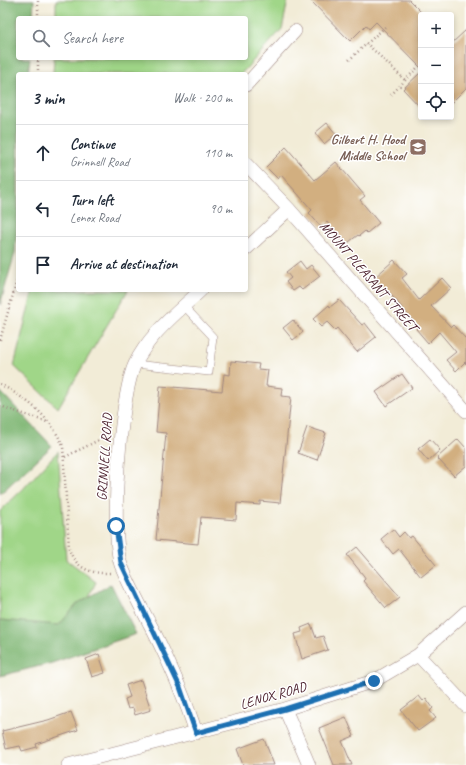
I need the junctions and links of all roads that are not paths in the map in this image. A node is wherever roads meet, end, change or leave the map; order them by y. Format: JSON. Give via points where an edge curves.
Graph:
{"nodes":[{"id":1,"x":295,"y":31,"type":"dead end"},
{"id":2,"x":248,"y":84,"type":"edge"},
{"id":3,"x":248,"y":166,"type":"edge"},
{"id":4,"x":289,"y":209,"type":"junction"},
{"id":5,"x":248,"y":247,"type":"edge"},
{"id":6,"x":199,"y":292,"type":"edge"},
{"id":7,"x":184,"y":306,"type":"junction"},
{"id":8,"x":135,"y":364,"type":"junction"},
{"id":9,"x":466,"y":411,"type":"edge"},
{"id":10,"x":466,"y":612,"type":"edge"},
{"id":11,"x":418,"y":655,"type":"junction"},
{"id":12,"x":466,"y":706,"type":"edge"},
{"id":13,"x":285,"y":709,"type":"junction"},
{"id":14,"x":196,"y":733,"type":"junction"},
{"id":15,"x":118,"y":759,"type":"edge"},
{"id":16,"x":68,"y":765,"type":"edge"},
{"id":17,"x":309,"y":765,"type":"edge"}],
"edges":[{"from":1,"to":2,"type":"street"},
{"from":3,"to":4,"type":"street","name":"MOUNT PLEASANT STREET"},
{"from":4,"to":5,"type":"street"},
{"from":4,"to":9,"type":"street","name":"MOUNT PLEASANT STREET"},
{"from":6,"to":7,"type":"street","name":"GRINNELL ROAD"},
{"from":7,"to":8,"type":"street","name":"GRINNELL ROAD","via":[[154,337]]},
{"from":7,"to":8,"type":"lane","via":[[213,337],[209,372]]},
{"from":8,"to":14,"type":"street","name":"GRINNELL ROAD","via":[[126,392],[121,436],[117,545],[121,563],[180,687]]},
{"from":10,"to":11,"type":"street","name":"LENOX ROAD"},
{"from":11,"to":12,"type":"street"},
{"from":11,"to":13,"type":"street","name":"LENOX ROAD","via":[[374,681]]},
{"from":13,"to":14,"type":"street","name":"LENOX ROAD"},
{"from":13,"to":17,"type":"street"},
{"from":14,"to":15,"type":"street","name":"LENOX ROAD"},
{"from":15,"to":16,"type":"street","name":"LENOX ROAD"}]}
